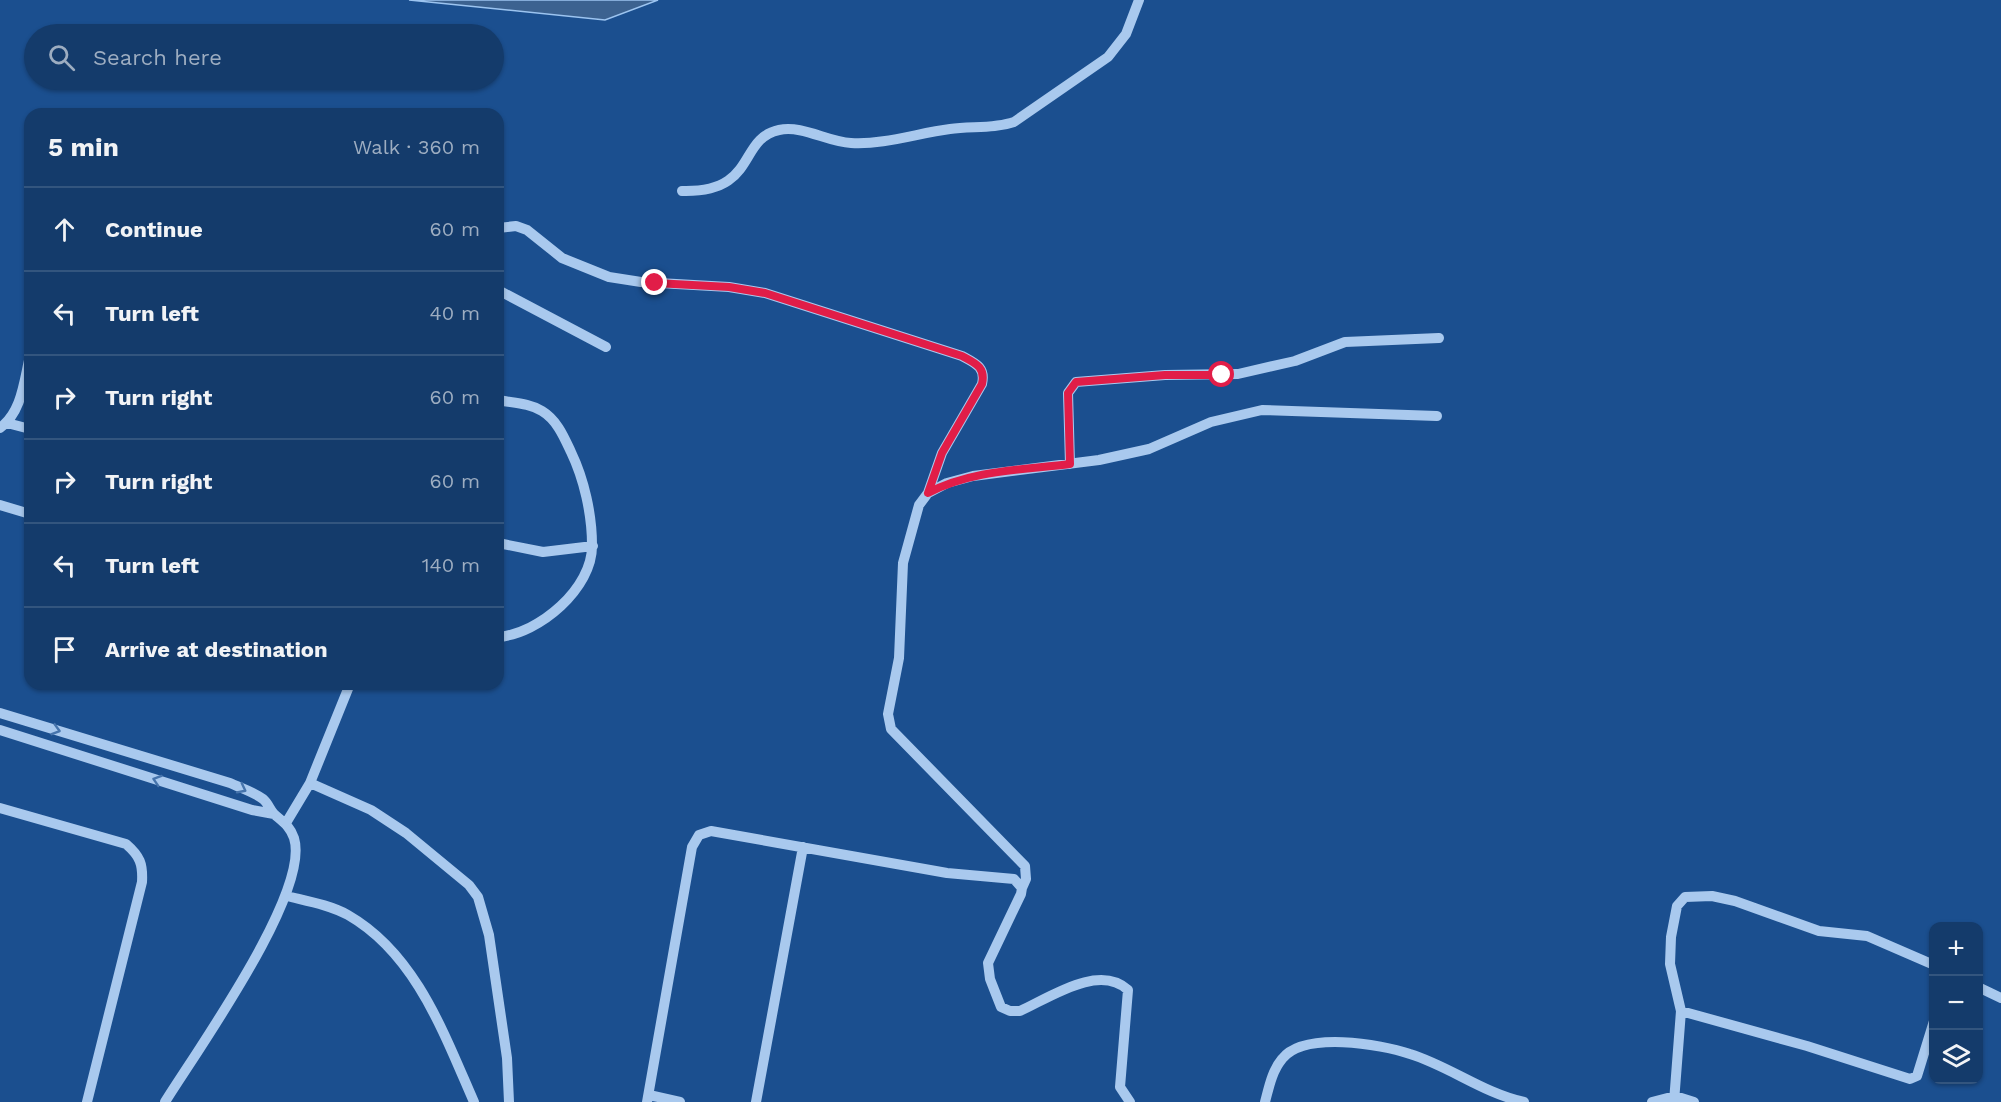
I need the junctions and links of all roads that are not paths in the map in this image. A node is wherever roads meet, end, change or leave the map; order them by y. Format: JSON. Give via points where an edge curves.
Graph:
{"nodes":[{"id":1,"x":1139,"y":0,"type":"edge"},
{"id":2,"x":682,"y":191,"type":"dead end"},
{"id":3,"x":504,"y":227,"type":"edge"},
{"id":4,"x":504,"y":293,"type":"edge"},
{"id":5,"x":1438,"y":338,"type":"dead end"},
{"id":6,"x":606,"y":347,"type":"dead end"},
{"id":7,"x":24,"y":382,"type":"edge"},
{"id":8,"x":504,"y":401,"type":"edge"},
{"id":9,"x":1437,"y":416,"type":"dead end"},
{"id":10,"x":3,"y":426,"type":"edge"},
{"id":11,"x":24,"y":428,"type":"edge"},
{"id":12,"x":1070,"y":464,"type":"junction"},
{"id":13,"x":928,"y":493,"type":"junction"},
{"id":14,"x":0,"y":505,"type":"edge"},
{"id":15,"x":24,"y":512,"type":"edge"},
{"id":16,"x":504,"y":544,"type":"edge"},
{"id":17,"x":593,"y":546,"type":"junction"},
{"id":18,"x":504,"y":635,"type":"edge"},
{"id":19,"x":348,"y":690,"type":"edge"},
{"id":20,"x":0,"y":713,"type":"edge"},
{"id":21,"x":0,"y":730,"type":"edge"},
{"id":22,"x":310,"y":783,"type":"junction"},
{"id":23,"x":0,"y":808,"type":"edge"},
{"id":24,"x":274,"y":814,"type":"junction"},
{"id":25,"x":286,"y":823,"type":"junction"},
{"id":26,"x":803,"y":848,"type":"junction"},
{"id":27,"x":1022,"y":888,"type":"junction"},
{"id":28,"x":286,"y":896,"type":"junction"},
{"id":29,"x":1929,"y":963,"type":"edge"},
{"id":30,"x":1983,"y":989,"type":"edge"},
{"id":31,"x":2001,"y":998,"type":"edge"},
{"id":32,"x":1681,"y":1011,"type":"junction"},
{"id":33,"x":1931,"y":1030,"type":"edge"},
{"id":34,"x":648,"y":1099,"type":"edge"},
{"id":35,"x":1674,"y":1099,"type":"edge"},
{"id":36,"x":87,"y":1102,"type":"edge"},
{"id":37,"x":165,"y":1102,"type":"edge"},
{"id":38,"x":474,"y":1102,"type":"edge"},
{"id":39,"x":509,"y":1102,"type":"edge"},
{"id":40,"x":680,"y":1102,"type":"edge"},
{"id":41,"x":756,"y":1102,"type":"edge"},
{"id":42,"x":1130,"y":1102,"type":"edge"},
{"id":43,"x":1265,"y":1102,"type":"edge"},
{"id":44,"x":1524,"y":1102,"type":"edge"},
{"id":45,"x":1652,"y":1102,"type":"edge"},
{"id":46,"x":1694,"y":1102,"type":"edge"}],
"edges":[{"from":1,"to":2,"type":"street","via":[[1126,34],[1108,57],[1014,122],[851,143],[783,129],[762,138],[739,174],[730,181],[707,190]]},
{"from":3,"to":13,"type":"street","via":[[527,230],[562,258],[609,277],[765,293],[979,364],[982,384],[942,453]]},
{"from":4,"to":6,"type":"street"},
{"from":5,"to":12,"type":"street","via":[[1345,342],[1295,361],[1238,374],[1076,382],[1068,393]]},
{"from":7,"to":10,"type":"street","via":[[20,399]]},
{"from":8,"to":17,"type":"street","via":[[529,405],[555,423],[577,465]]},
{"from":9,"to":12,"type":"street","via":[[1262,410],[1211,422],[1149,449]]},
{"from":10,"to":11,"type":"street"},
{"from":12,"to":13,"type":"street","via":[[973,476]]},
{"from":13,"to":27,"type":"street","via":[[919,504],[903,563],[899,658],[888,714],[891,729],[1025,866]]},
{"from":14,"to":15,"type":"street"},
{"from":16,"to":17,"type":"street","via":[[543,552]]},
{"from":17,"to":18,"type":"street","via":[[588,566],[571,596],[553,614],[529,628]]},
{"from":19,"to":22,"type":"street"},
{"from":20,"to":24,"type":"street","one_way":true,"via":[[230,783],[264,800]]},
{"from":24,"to":21,"type":"street","one_way":true},
{"from":22,"to":25,"type":"street"},
{"from":22,"to":39,"type":"street","via":[[371,810],[406,833],[478,897],[489,935],[507,1058]]},
{"from":23,"to":36,"type":"street","via":[[126,844],[143,865]]},
{"from":24,"to":25,"type":"street"},
{"from":25,"to":28,"type":"street","via":[[294,838],[297,861]]},
{"from":26,"to":27,"type":"street","via":[[947,873],[1008,876]]},
{"from":26,"to":34,"type":"street","via":[[711,831],[699,835],[692,847]]},
{"from":26,"to":41,"type":"street"},
{"from":27,"to":42,"type":"street","via":[[988,963],[1001,1007],[1020,1011],[1087,982],[1119,982],[1128,990],[1120,1087]]},
{"from":28,"to":37,"type":"street","via":[[243,977]]},
{"from":28,"to":38,"type":"street","via":[[347,914],[392,950],[415,979]]},
{"from":29,"to":32,"type":"street","via":[[1867,936],[1820,930],[1735,901],[1694,895],[1677,906],[1671,937],[1670,964]]},
{"from":30,"to":31,"type":"street"},
{"from":32,"to":33,"type":"street","via":[[1910,1079],[1917,1076]]},
{"from":32,"to":35,"type":"street"},
{"from":34,"to":40,"type":"street"},
{"from":35,"to":45,"type":"street"},
{"from":35,"to":46,"type":"street"},
{"from":43,"to":44,"type":"street","via":[[1282,1058],[1298,1048],[1318,1043],[1356,1043],[1411,1054],[1466,1081]]}]}
